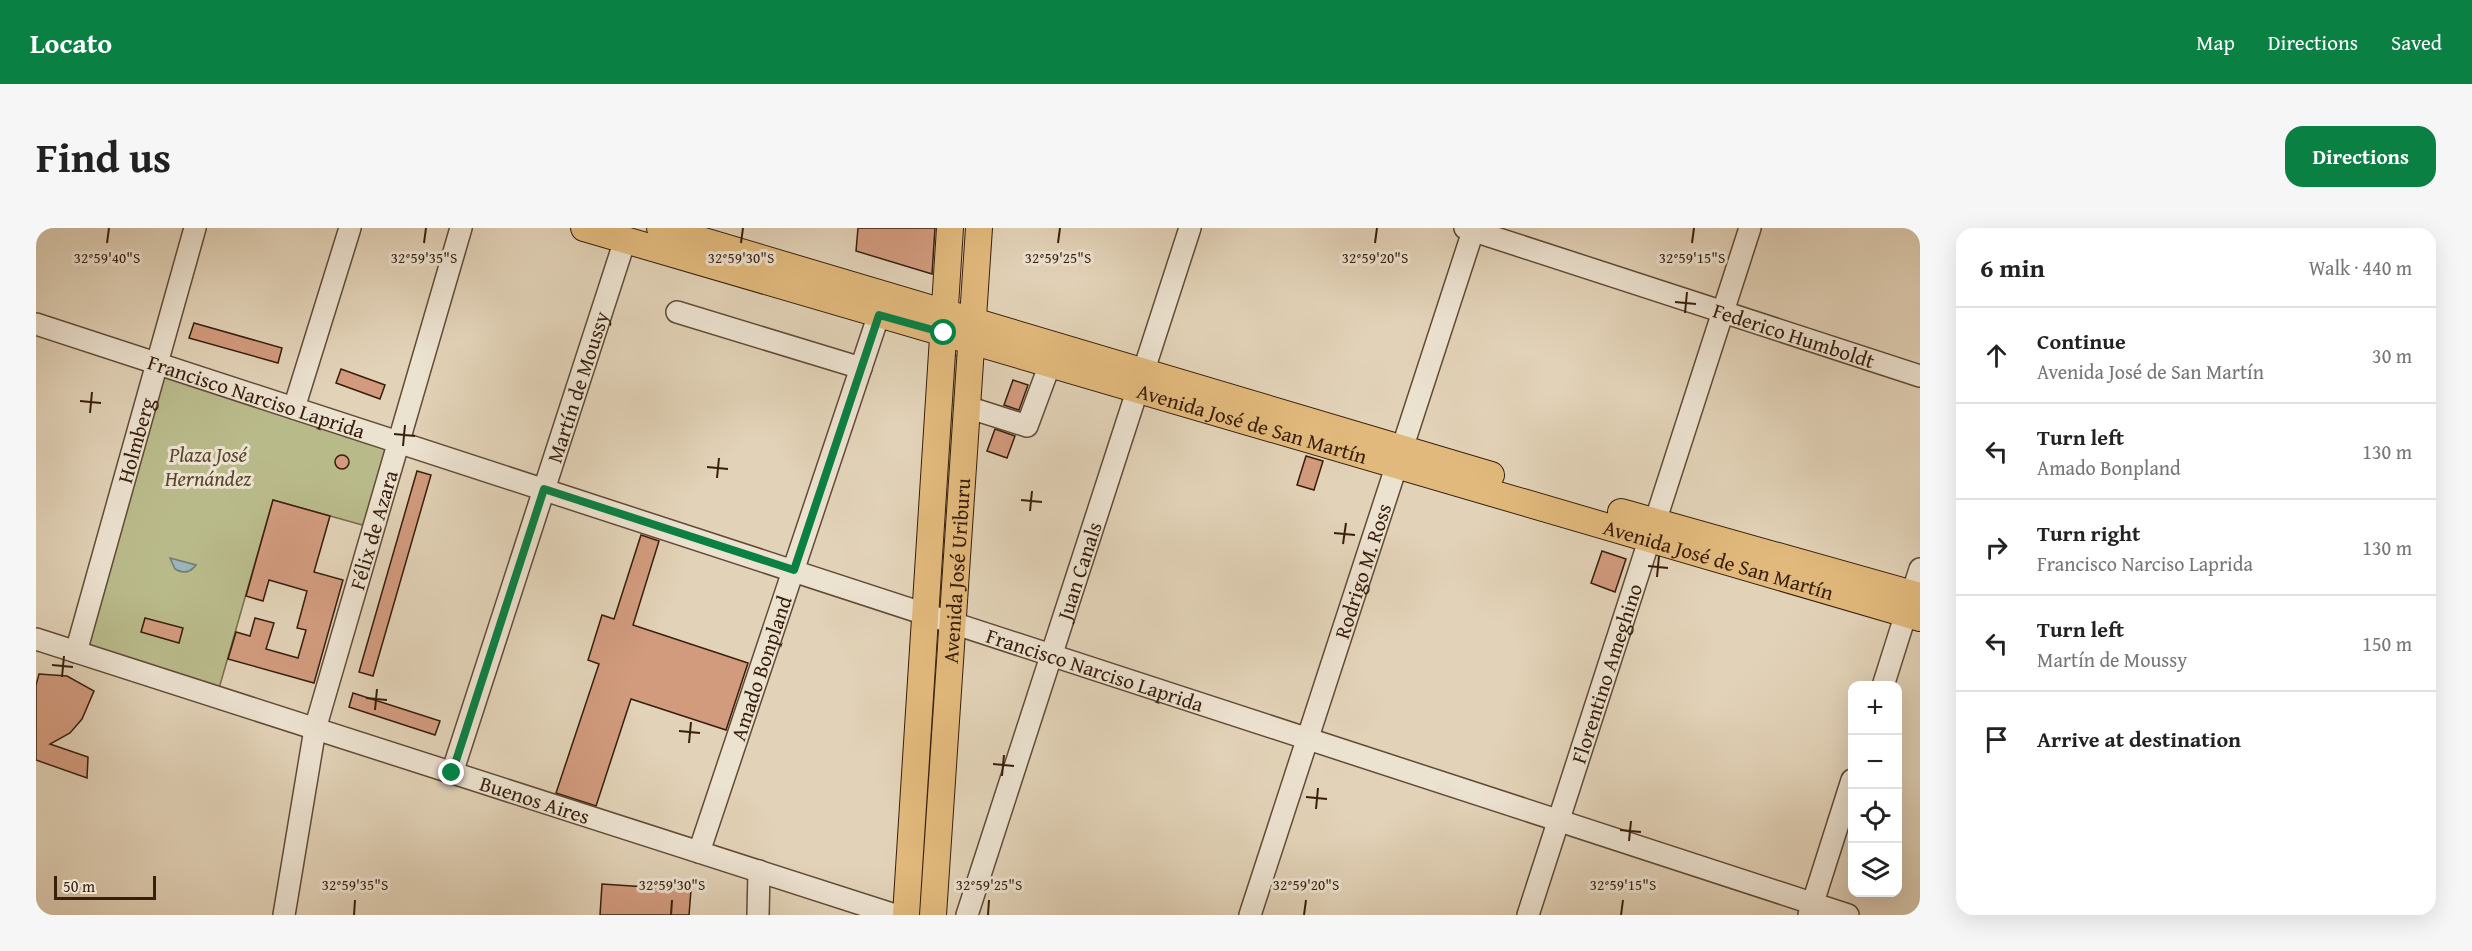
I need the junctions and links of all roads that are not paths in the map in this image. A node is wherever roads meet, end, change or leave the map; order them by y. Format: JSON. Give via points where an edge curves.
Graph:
{"nodes":[{"id":1,"x":195,"y":228,"type":"edge"},
{"id":2,"x":350,"y":228,"type":"edge"},
{"id":3,"x":461,"y":228,"type":"edge"},
{"id":4,"x":584,"y":228,"type":"edge"},
{"id":5,"x":660,"y":228,"type":"edge"},
{"id":6,"x":950,"y":228,"type":"edge"},
{"id":7,"x":979,"y":228,"type":"edge"},
{"id":8,"x":1190,"y":228,"type":"edge"},
{"id":9,"x":1750,"y":228,"type":"edge"},
{"id":10,"x":1470,"y":229,"type":"edge"},
{"id":11,"x":625,"y":240,"type":"junction"},
{"id":12,"x":705,"y":244,"type":"edge"},
{"id":13,"x":677,"y":312,"type":"dead end"},
{"id":14,"x":1723,"y":312,"type":"junction"},
{"id":15,"x":879,"y":315,"type":"junction"},
{"id":16,"x":945,"y":322,"type":"junction"},
{"id":17,"x":36,"y":324,"type":"edge"},
{"id":18,"x":972,"y":331,"type":"junction"},
{"id":19,"x":157,"y":364,"type":"junction"},
{"id":20,"x":1050,"y":364,"type":"junction"},
{"id":21,"x":861,"y":368,"type":"junction"},
{"id":22,"x":1920,"y":376,"type":"edge"},
{"id":23,"x":1140,"y":381,"type":"junction"},
{"id":24,"x":967,"y":407,"type":"junction"},
{"id":25,"x":294,"y":408,"type":"junction"},
{"id":26,"x":398,"y":442,"type":"junction"},
{"id":27,"x":1400,"y":458,"type":"junction"},
{"id":28,"x":544,"y":489,"type":"junction"},
{"id":29,"x":1652,"y":530,"type":"junction"},
{"id":30,"x":1920,"y":569,"type":"edge"},
{"id":31,"x":794,"y":570,"type":"junction"},
{"id":32,"x":1914,"y":606,"type":"edge"},
{"id":33,"x":925,"y":612,"type":"junction"},
{"id":34,"x":953,"y":622,"type":"junction"},
{"id":35,"x":36,"y":639,"type":"edge"},
{"id":36,"x":76,"y":652,"type":"junction"},
{"id":37,"x":1051,"y":656,"type":"junction"},
{"id":38,"x":1885,"y":681,"type":"edge"},
{"id":39,"x":315,"y":729,"type":"junction"},
{"id":40,"x":1308,"y":740,"type":"junction"},
{"id":41,"x":452,"y":773,"type":"junction"},
{"id":42,"x":1849,"y":789,"type":"edge"},
{"id":43,"x":1558,"y":821,"type":"junction"},
{"id":44,"x":699,"y":852,"type":"junction"},
{"id":45,"x":759,"y":871,"type":"junction"},
{"id":46,"x":1811,"y":909,"type":"edge"},
{"id":47,"x":284,"y":915,"type":"edge"},
{"id":48,"x":758,"y":915,"type":"edge"},
{"id":49,"x":895,"y":915,"type":"edge"},
{"id":50,"x":906,"y":915,"type":"edge"},
{"id":51,"x":933,"y":915,"type":"edge"},
{"id":52,"x":967,"y":915,"type":"edge"},
{"id":53,"x":1250,"y":915,"type":"edge"},
{"id":54,"x":1527,"y":915,"type":"edge"},
{"id":55,"x":1848,"y":915,"type":"edge"}],
"edges":[{"from":1,"to":19,"type":"street","name":"Holmberg"},
{"from":2,"to":25,"type":"street"},
{"from":3,"to":26,"type":"street","name":"Félix de Azara"},
{"from":4,"to":11,"type":"main road","name":"Avenida José de San Martín"},
{"from":5,"to":12,"type":"main road","name":"Avenida José de San Martín"},
{"from":6,"to":16,"type":"main road","name":"Avenida José Uriburu"},
{"from":7,"to":18,"type":"main road","name":"Avenida José Uriburu"},
{"from":8,"to":23,"type":"street","name":"Juan Canals"},
{"from":9,"to":14,"type":"street","name":"Florentino Ameghino"},
{"from":10,"to":14,"type":"street","name":"Federico Humboldt"},
{"from":10,"to":27,"type":"street","name":"Rodrigo M. Ross"},
{"from":11,"to":12,"type":"main road","name":"Avenida José de San Martín"},
{"from":11,"to":28,"type":"street","name":"Martín de Moussy"},
{"from":12,"to":15,"type":"main road","name":"Avenida José de San Martín"},
{"from":12,"to":16,"type":"main road","name":"Avenida José de San Martín"},
{"from":13,"to":21,"type":"street"},
{"from":14,"to":22,"type":"street","name":"Federico Humboldt"},
{"from":14,"to":29,"type":"street","name":"Florentino Ameghino"},
{"from":15,"to":16,"type":"main road","name":"Avenida José de San Martín"},
{"from":15,"to":21,"type":"street","name":"Amado Bonpland"},
{"from":16,"to":18,"type":"main road","name":"Avenida José de San Martín"},
{"from":16,"to":33,"type":"main road","name":"Avenida José Uriburu"},
{"from":17,"to":19,"type":"street","name":"Francisco Narciso Laprida"},
{"from":18,"to":20,"type":"main road","name":"Avenida José de San Martín"},
{"from":18,"to":23,"type":"main road","name":"Avenida José de San Martín"},
{"from":18,"to":24,"type":"main road","name":"Avenida José Uriburu"},
{"from":19,"to":25,"type":"street","name":"Francisco Narciso Laprida"},
{"from":19,"to":36,"type":"street","name":"Holmberg"},
{"from":20,"to":23,"type":"main road","name":"Avenida José de San Martín"},
{"from":20,"to":24,"type":"street","via":[[1028,426]]},
{"from":21,"to":31,"type":"street","name":"Amado Bonpland"},
{"from":23,"to":27,"type":"main road","name":"Avenida José de San Martín"},
{"from":23,"to":37,"type":"street","name":"Juan Canals"},
{"from":24,"to":34,"type":"main road","name":"Avenida José Uriburu"},
{"from":25,"to":26,"type":"street","name":"Francisco Narciso Laprida"},
{"from":26,"to":28,"type":"street","name":"Francisco Narciso Laprida"},
{"from":26,"to":39,"type":"street","name":"Félix de Azara"},
{"from":27,"to":29,"type":"main road","name":"Avenida José de San Martín"},
{"from":27,"to":40,"type":"street","name":"Rodrigo M. Ross"},
{"from":28,"to":31,"type":"street","name":"Francisco Narciso Laprida"},
{"from":28,"to":41,"type":"street","name":"Martín de Moussy"},
{"from":29,"to":32,"type":"main road","name":"Avenida José de San Martín"},
{"from":29,"to":43,"type":"street","name":"Florentino Ameghino"},
{"from":30,"to":32,"type":"street"},
{"from":31,"to":33,"type":"street","name":"Francisco Narciso Laprida"},
{"from":31,"to":44,"type":"street","name":"Amado Bonpland"},
{"from":32,"to":38,"type":"street"},
{"from":33,"to":34,"type":"street","name":"Francisco Narciso Laprida"},
{"from":33,"to":50,"type":"main road","name":"Avenida José Uriburu"},
{"from":34,"to":37,"type":"street","name":"Francisco Narciso Laprida"},
{"from":34,"to":51,"type":"main road","name":"Avenida José Uriburu"},
{"from":35,"to":36,"type":"street","name":"Buenos Aires"},
{"from":36,"to":39,"type":"street","name":"Buenos Aires"},
{"from":37,"to":40,"type":"street","name":"Francisco Narciso Laprida"},
{"from":37,"to":52,"type":"street","name":"Juan Canals"},
{"from":39,"to":41,"type":"street","name":"Buenos Aires"},
{"from":39,"to":47,"type":"street","name":"Félix de Azara"},
{"from":40,"to":43,"type":"street","name":"Francisco Narciso Laprida"},
{"from":40,"to":53,"type":"street","name":"Rodrigo M. Ross"},
{"from":41,"to":44,"type":"street","name":"Buenos Aires"},
{"from":42,"to":46,"type":"street"},
{"from":43,"to":46,"type":"street","name":"Francisco Narciso Laprida"},
{"from":43,"to":54,"type":"street","name":"Florentino Ameghino"},
{"from":44,"to":45,"type":"street","name":"Buenos Aires"},
{"from":45,"to":48,"type":"street"},
{"from":45,"to":49,"type":"street","name":"Buenos Aires"},
{"from":46,"to":55,"type":"street","name":"Francisco Narciso Laprida"}]}
